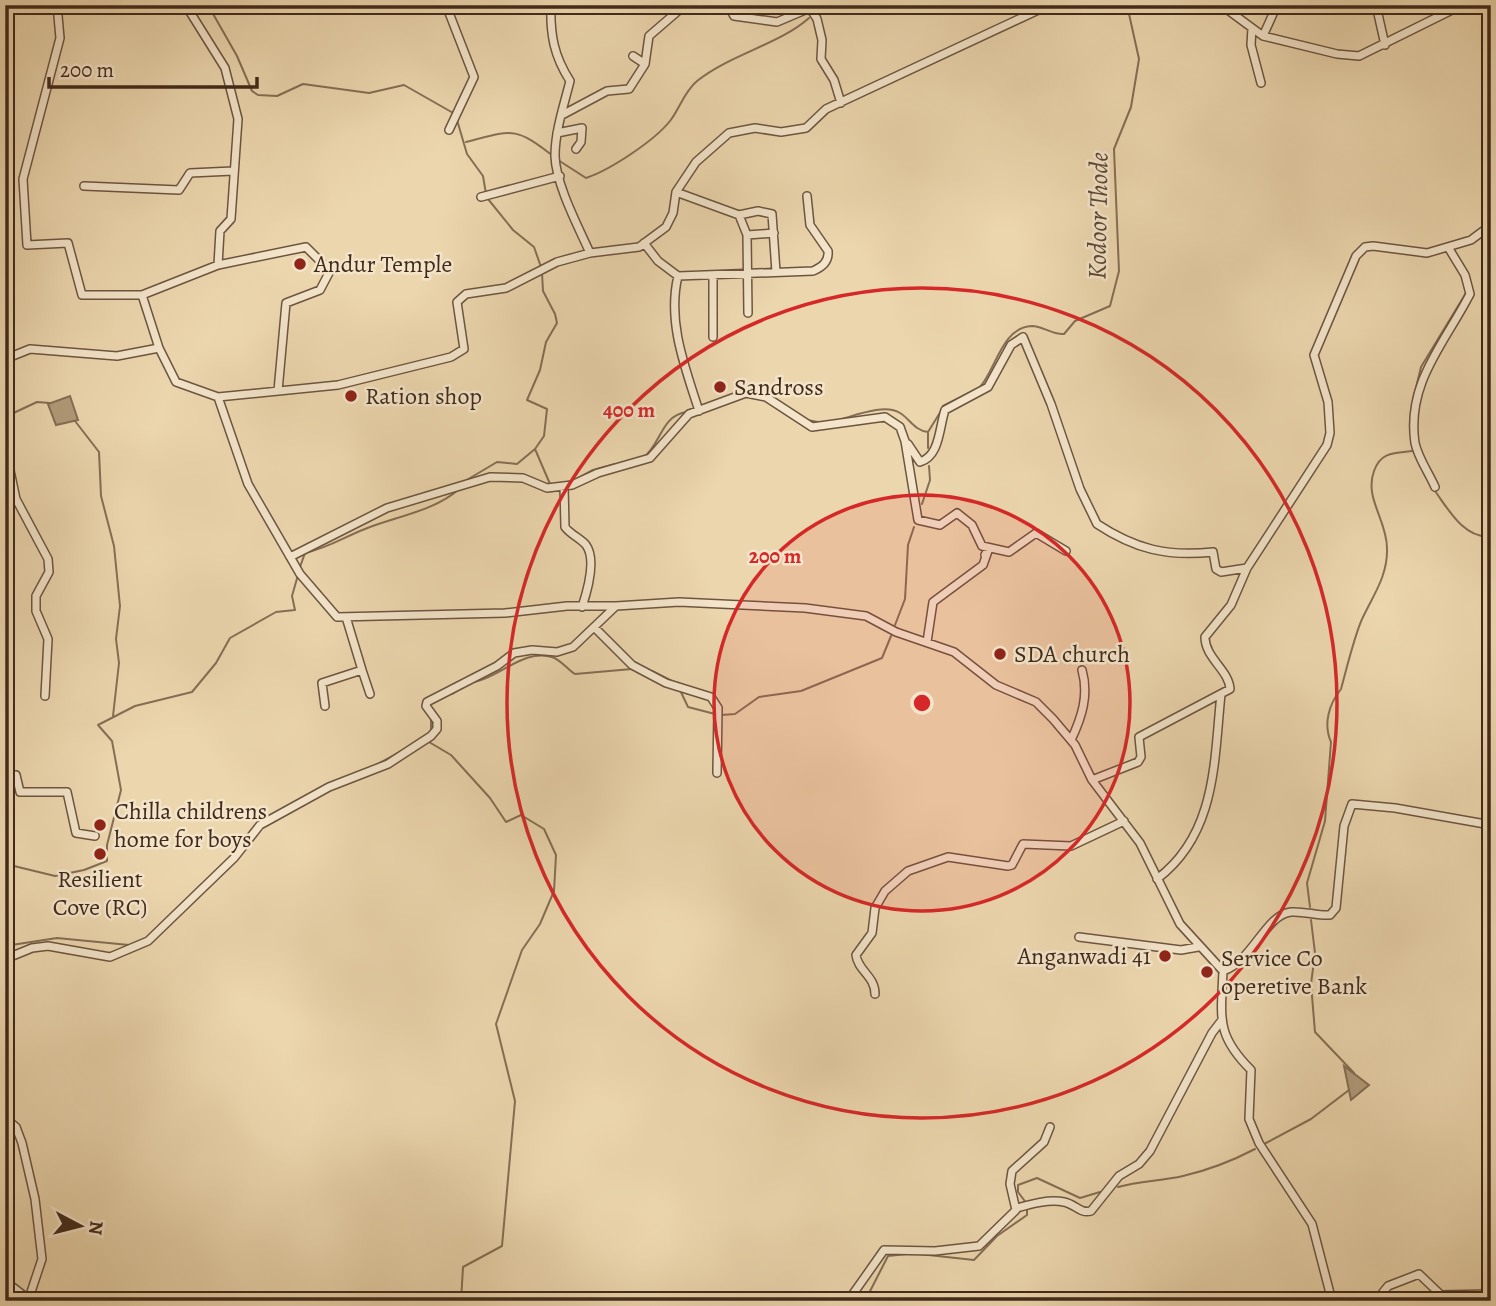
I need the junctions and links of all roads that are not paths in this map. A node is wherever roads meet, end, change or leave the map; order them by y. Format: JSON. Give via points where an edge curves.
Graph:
{"nodes":[{"id":1,"x":57,"y":5,"type":"edge"},
{"id":2,"x":183,"y":5,"type":"edge"},
{"id":3,"x":446,"y":5,"type":"edge"},
{"id":4,"x":551,"y":5,"type":"edge"},
{"id":5,"x":685,"y":5,"type":"edge"},
{"id":6,"x":728,"y":5,"type":"edge"},
{"id":7,"x":1049,"y":5,"type":"edge"},
{"id":8,"x":1221,"y":5,"type":"edge"},
{"id":9,"x":1277,"y":5,"type":"edge"},
{"id":10,"x":1376,"y":5,"type":"edge"},
{"id":11,"x":1462,"y":5,"type":"edge"},
{"id":12,"x":1252,"y":28,"type":"junction"},
{"id":13,"x":1263,"y":36,"type":"junction"},
{"id":14,"x":1385,"y":45,"type":"junction"},
{"id":15,"x":633,"y":56,"type":"dead end"},
{"id":16,"x":645,"y":64,"type":"junction"},
{"id":17,"x":1261,"y":83,"type":"dead end"},
{"id":18,"x":841,"y":103,"type":"junction"},
{"id":19,"x":562,"y":115,"type":"junction"},
{"id":20,"x":449,"y":130,"type":"dead end"},
{"id":21,"x":557,"y":133,"type":"junction"},
{"id":22,"x":576,"y":149,"type":"dead end"},
{"id":23,"x":233,"y":171,"type":"junction"},
{"id":24,"x":560,"y":176,"type":"junction"},
{"id":25,"x":84,"y":186,"type":"dead end"},
{"id":26,"x":676,"y":192,"type":"junction"},
{"id":27,"x":807,"y":196,"type":"dead end"},
{"id":28,"x":481,"y":197,"type":"dead end"},
{"id":29,"x":739,"y":215,"type":"junction"},
{"id":30,"x":1491,"y":225,"type":"edge"},
{"id":31,"x":774,"y":233,"type":"junction"},
{"id":32,"x":747,"y":235,"type":"junction"},
{"id":33,"x":644,"y":243,"type":"junction"},
{"id":34,"x":1448,"y":247,"type":"junction"},
{"id":35,"x":590,"y":253,"type":"junction"},
{"id":36,"x":218,"y":265,"type":"junction"},
{"id":37,"x":750,"y":272,"type":"junction"},
{"id":38,"x":776,"y":272,"type":"junction"},
{"id":39,"x":713,"y":275,"type":"junction"},
{"id":40,"x":678,"y":276,"type":"junction"},
{"id":41,"x":142,"y":295,"type":"junction"},
{"id":42,"x":748,"y":313,"type":"dead end"},
{"id":43,"x":713,"y":337,"type":"dead end"},
{"id":44,"x":159,"y":348,"type":"junction"},
{"id":45,"x":5,"y":359,"type":"edge"},
{"id":46,"x":278,"y":391,"type":"junction"},
{"id":47,"x":218,"y":397,"type":"junction"},
{"id":48,"x":699,"y":411,"type":"junction"},
{"id":49,"x":905,"y":441,"type":"junction"},
{"id":50,"x":5,"y":447,"type":"edge"},
{"id":51,"x":564,"y":486,"type":"junction"},
{"id":52,"x":1435,"y":487,"type":"dead end"},
{"id":53,"x":987,"y":551,"type":"junction"},
{"id":54,"x":1066,"y":551,"type":"dead end"},
{"id":55,"x":290,"y":557,"type":"junction"},
{"id":56,"x":1247,"y":568,"type":"junction"},
{"id":57,"x":616,"y":606,"type":"junction"},
{"id":58,"x":582,"y":607,"type":"junction"},
{"id":59,"x":346,"y":617,"type":"junction"},
{"id":60,"x":595,"y":628,"type":"junction"},
{"id":61,"x":927,"y":642,"type":"junction"},
{"id":62,"x":362,"y":670,"type":"junction"},
{"id":63,"x":1082,"y":670,"type":"dead end"},
{"id":64,"x":370,"y":694,"type":"dead end"},
{"id":65,"x":1221,"y":694,"type":"junction"},
{"id":66,"x":45,"y":696,"type":"dead end"},
{"id":67,"x":325,"y":706,"type":"dead end"},
{"id":68,"x":1071,"y":740,"type":"junction"},
{"id":69,"x":717,"y":774,"type":"dead end"},
{"id":70,"x":5,"y":776,"type":"edge"},
{"id":71,"x":1092,"y":780,"type":"junction"},
{"id":72,"x":1124,"y":821,"type":"junction"},
{"id":73,"x":1491,"y":825,"type":"edge"},
{"id":74,"x":95,"y":836,"type":"dead end"},
{"id":75,"x":1157,"y":879,"type":"junction"},
{"id":76,"x":1079,"y":937,"type":"dead end"},
{"id":77,"x":1198,"y":947,"type":"junction"},
{"id":78,"x":5,"y":959,"type":"edge"},
{"id":79,"x":1223,"y":971,"type":"junction"},
{"id":80,"x":875,"y":994,"type":"dead end"},
{"id":81,"x":1222,"y":1020,"type":"junction"},
{"id":82,"x":5,"y":1118,"type":"edge"},
{"id":83,"x":1050,"y":1127,"type":"dead end"},
{"id":84,"x":1015,"y":1210,"type":"junction"},
{"id":85,"x":5,"y":1280,"type":"edge"},
{"id":86,"x":1491,"y":1294,"type":"edge"},
{"id":87,"x":28,"y":1300,"type":"edge"},
{"id":88,"x":848,"y":1301,"type":"edge"},
{"id":89,"x":1332,"y":1301,"type":"edge"},
{"id":90,"x":1376,"y":1301,"type":"edge"}],
"edges":[{"from":1,"to":41,"type":"street","via":[[60,38],[23,179],[27,245],[68,243],[82,295]]},
{"from":2,"to":23,"type":"street","via":[[225,68],[238,119]]},
{"from":3,"to":20,"type":"street","via":[[474,77]]},
{"from":4,"to":19,"type":"street","via":[[554,49],[570,81]]},
{"from":5,"to":16,"type":"street","via":[[649,36]]},
{"from":6,"to":18,"type":"street","via":[[734,16],[777,22],[810,8],[822,40],[824,69],[834,80]]},
{"from":7,"to":18,"type":"street"},
{"from":8,"to":12,"type":"street"},
{"from":9,"to":13,"type":"street"},
{"from":10,"to":14,"type":"street"},
{"from":11,"to":14,"type":"street"},
{"from":12,"to":13,"type":"street"},
{"from":12,"to":17,"type":"street","via":[[1251,45]]},
{"from":13,"to":14,"type":"street","via":[[1360,56]]},
{"from":15,"to":16,"type":"street"},
{"from":16,"to":19,"type":"street","via":[[629,89],[597,95]]},
{"from":18,"to":26,"type":"street","via":[[826,109],[806,128],[729,133],[696,162]]},
{"from":19,"to":21,"type":"street"},
{"from":21,"to":22,"type":"street","via":[[582,128]]},
{"from":21,"to":24,"type":"street","via":[[555,158]]},
{"from":23,"to":25,"type":"street","via":[[190,173],[179,190]]},
{"from":23,"to":36,"type":"street","via":[[231,219],[220,231]]},
{"from":24,"to":28,"type":"street"},
{"from":24,"to":35,"type":"street"},
{"from":26,"to":29,"type":"street"},
{"from":26,"to":33,"type":"street","via":[[666,227]]},
{"from":27,"to":38,"type":"street","via":[[810,225],[828,251],[826,262],[813,271]]},
{"from":29,"to":31,"type":"street","via":[[772,214]]},
{"from":29,"to":32,"type":"street"},
{"from":30,"to":34,"type":"street","via":[[1471,240]]},
{"from":31,"to":32,"type":"street"},
{"from":31,"to":38,"type":"street"},
{"from":32,"to":37,"type":"street"},
{"from":33,"to":35,"type":"street"},
{"from":33,"to":40,"type":"street"},
{"from":34,"to":52,"type":"street","via":[[1470,285],[1470,294],[1430,359],[1418,393],[1416,444]]},
{"from":34,"to":56,"type":"street","via":[[1415,253],[1368,246],[1356,256],[1314,355],[1328,402],[1327,445]]},
{"from":35,"to":46,"type":"street","via":[[542,268],[506,288],[466,294],[457,302],[464,349],[451,357],[338,385]]},
{"from":36,"to":41,"type":"street"},
{"from":36,"to":46,"type":"street","via":[[306,247],[330,271],[320,290],[286,303]]},
{"from":37,"to":38,"type":"street"},
{"from":37,"to":39,"type":"street"},
{"from":37,"to":42,"type":"street"},
{"from":39,"to":40,"type":"street"},
{"from":39,"to":43,"type":"street"},
{"from":40,"to":48,"type":"street","via":[[679,348]]},
{"from":41,"to":44,"type":"street"},
{"from":44,"to":45,"type":"street","via":[[117,356],[30,349]]},
{"from":44,"to":47,"type":"street","via":[[176,382]]},
{"from":46,"to":47,"type":"street"},
{"from":47,"to":55,"type":"street","via":[[248,484]]},
{"from":48,"to":49,"type":"street","via":[[746,393],[766,397],[812,427],[885,416],[900,427]]},
{"from":48,"to":51,"type":"street","via":[[689,414],[650,458]]},
{"from":49,"to":53,"type":"street","via":[[918,520],[940,525],[957,513],[972,525]]},
{"from":49,"to":56,"type":"street","via":[[920,462],[927,460],[939,441],[945,410],[988,387],[1011,345],[1021,337],[1097,524],[1132,545],[1162,553],[1213,552],[1216,569],[1221,572]]},
{"from":50,"to":66,"type":"street","via":[[16,499],[48,559],[49,572],[36,596],[36,611],[48,639]]},
{"from":51,"to":55,"type":"street","via":[[547,488],[523,478],[490,477],[387,508]]},
{"from":51,"to":58,"type":"street","via":[[565,527],[589,552]]},
{"from":53,"to":54,"type":"street","via":[[1009,552],[1036,533]]},
{"from":53,"to":61,"type":"street","via":[[983,565],[933,602]]},
{"from":55,"to":59,"type":"street","via":[[337,617]]},
{"from":56,"to":65,"type":"street","via":[[1234,600],[1205,638],[1231,686]]},
{"from":57,"to":58,"type":"street"},
{"from":57,"to":60,"type":"street"},
{"from":57,"to":61,"type":"street","via":[[679,602],[805,608],[866,616]]},
{"from":58,"to":59,"type":"street"},
{"from":59,"to":62,"type":"street"},
{"from":60,"to":69,"type":"street","via":[[632,665],[666,683],[711,697],[718,708]]},
{"from":60,"to":78,"type":"street","via":[[573,647],[557,652],[514,653],[427,702],[437,721],[436,732],[364,776],[329,787],[260,825],[234,858],[148,941],[110,957],[48,946]]},
{"from":61,"to":68,"type":"street","via":[[954,652],[996,685],[1036,702]]},
{"from":62,"to":64,"type":"street"},
{"from":62,"to":67,"type":"street","via":[[322,683]]},
{"from":63,"to":68,"type":"street","via":[[1085,701]]},
{"from":65,"to":71,"type":"street","via":[[1139,737],[1142,757],[1138,762]]},
{"from":65,"to":75,"type":"street","via":[[1213,785],[1204,815],[1195,836],[1170,870]]},
{"from":68,"to":71,"type":"street"},
{"from":70,"to":74,"type":"street","via":[[16,775],[20,792],[67,792],[76,833]]},
{"from":71,"to":72,"type":"street"},
{"from":72,"to":75,"type":"street"},
{"from":72,"to":80,"type":"street","via":[[1071,846],[1023,844],[1008,866],[948,857],[908,871],[885,891],[875,908],[873,931],[856,955]]},
{"from":73,"to":79,"type":"street","via":[[1352,804],[1344,826],[1336,908],[1330,915],[1290,912],[1275,918],[1234,968]]},
{"from":75,"to":77,"type":"street","via":[[1174,914]]},
{"from":76,"to":77,"type":"street","via":[[1181,950]]},
{"from":77,"to":79,"type":"street"},
{"from":79,"to":81,"type":"street"},
{"from":81,"to":84,"type":"street","via":[[1150,1151],[1119,1176],[1091,1211],[1055,1201]]},
{"from":81,"to":89,"type":"street","via":[[1228,1048],[1251,1070],[1250,1119],[1259,1143],[1312,1224]]},
{"from":82,"to":87,"type":"street","via":[[16,1127],[22,1143],[35,1199],[42,1259]]},
{"from":83,"to":84,"type":"street","via":[[1044,1142],[1012,1171]]},
{"from":84,"to":88,"type":"street","via":[[979,1246],[882,1251]]},
{"from":85,"to":87,"type":"street"},
{"from":86,"to":90,"type":"street","via":[[1441,1295],[1419,1274],[1388,1286]]}]}
